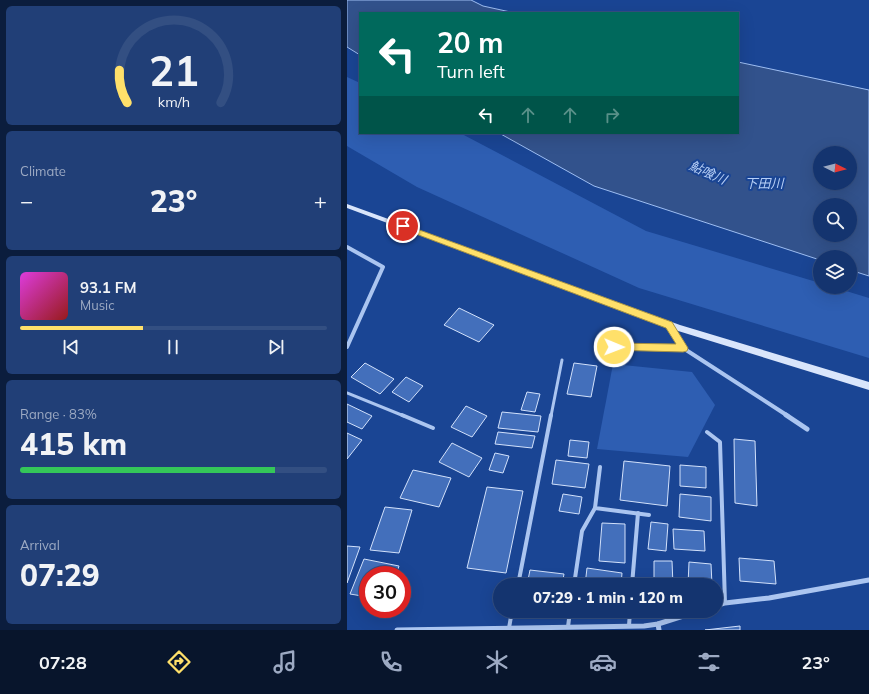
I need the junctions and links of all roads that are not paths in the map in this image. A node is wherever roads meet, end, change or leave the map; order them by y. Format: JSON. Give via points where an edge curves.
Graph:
{"nodes":[{"id":1,"x":347,"y":206,"type":"edge"},
{"id":2,"x":347,"y":248,"type":"edge"},
{"id":3,"x":669,"y":325,"type":"junction"},
{"id":4,"x":347,"y":347,"type":"edge"},
{"id":5,"x":600,"y":347,"type":"dead end"},
{"id":6,"x":683,"y":348,"type":"junction"},
{"id":7,"x":562,"y":360,"type":"dead end"},
{"id":8,"x":869,"y":386,"type":"edge"},
{"id":9,"x":347,"y":393,"type":"edge"},
{"id":10,"x":433,"y":428,"type":"dead end"},
{"id":11,"x":807,"y":429,"type":"dead end"},
{"id":12,"x":707,"y":432,"type":"dead end"},
{"id":13,"x":600,"y":467,"type":"dead end"},
{"id":14,"x":595,"y":508,"type":"junction"},
{"id":15,"x":638,"y":513,"type":"junction"},
{"id":16,"x":649,"y":514,"type":"dead end"},
{"id":17,"x":519,"y":578,"type":"edge"},
{"id":18,"x":575,"y":578,"type":"edge"},
{"id":19,"x":633,"y":578,"type":"edge"},
{"id":20,"x":869,"y":580,"type":"edge"},
{"id":21,"x":725,"y":603,"type":"joint"},
{"id":22,"x":511,"y":618,"type":"edge"},
{"id":23,"x":569,"y":618,"type":"edge"},
{"id":24,"x":630,"y":618,"type":"edge"},
{"id":25,"x":682,"y":618,"type":"edge"},
{"id":26,"x":629,"y":626,"type":"junction"},
{"id":27,"x":568,"y":627,"type":"junction"},
{"id":28,"x":659,"y":627,"type":"edge"},
{"id":29,"x":509,"y":628,"type":"junction"},
{"id":30,"x":397,"y":630,"type":"edge"}],
"edges":[{"from":1,"to":3,"type":"street"},
{"from":2,"to":4,"type":"street","via":[[383,268]]},
{"from":3,"to":6,"type":"street"},
{"from":3,"to":8,"type":"street"},
{"from":5,"to":6,"type":"street"},
{"from":6,"to":11,"type":"street"},
{"from":7,"to":17,"type":"lane"},
{"from":9,"to":10,"type":"lane"},
{"from":12,"to":21,"type":"lane","via":[[720,442]]},
{"from":13,"to":14,"type":"lane"},
{"from":14,"to":15,"type":"lane"},
{"from":14,"to":18,"type":"lane","via":[[582,531]]},
{"from":15,"to":16,"type":"lane"},
{"from":15,"to":19,"type":"lane"},
{"from":20,"to":21,"type":"street","via":[[769,598]]},
{"from":22,"to":29,"type":"lane"},
{"from":23,"to":27,"type":"lane"},
{"from":24,"to":26,"type":"lane"},
{"from":25,"to":28,"type":"street"},
{"from":26,"to":27,"type":"street"},
{"from":26,"to":28,"type":"street"},
{"from":27,"to":29,"type":"street"},
{"from":29,"to":30,"type":"street"}]}
